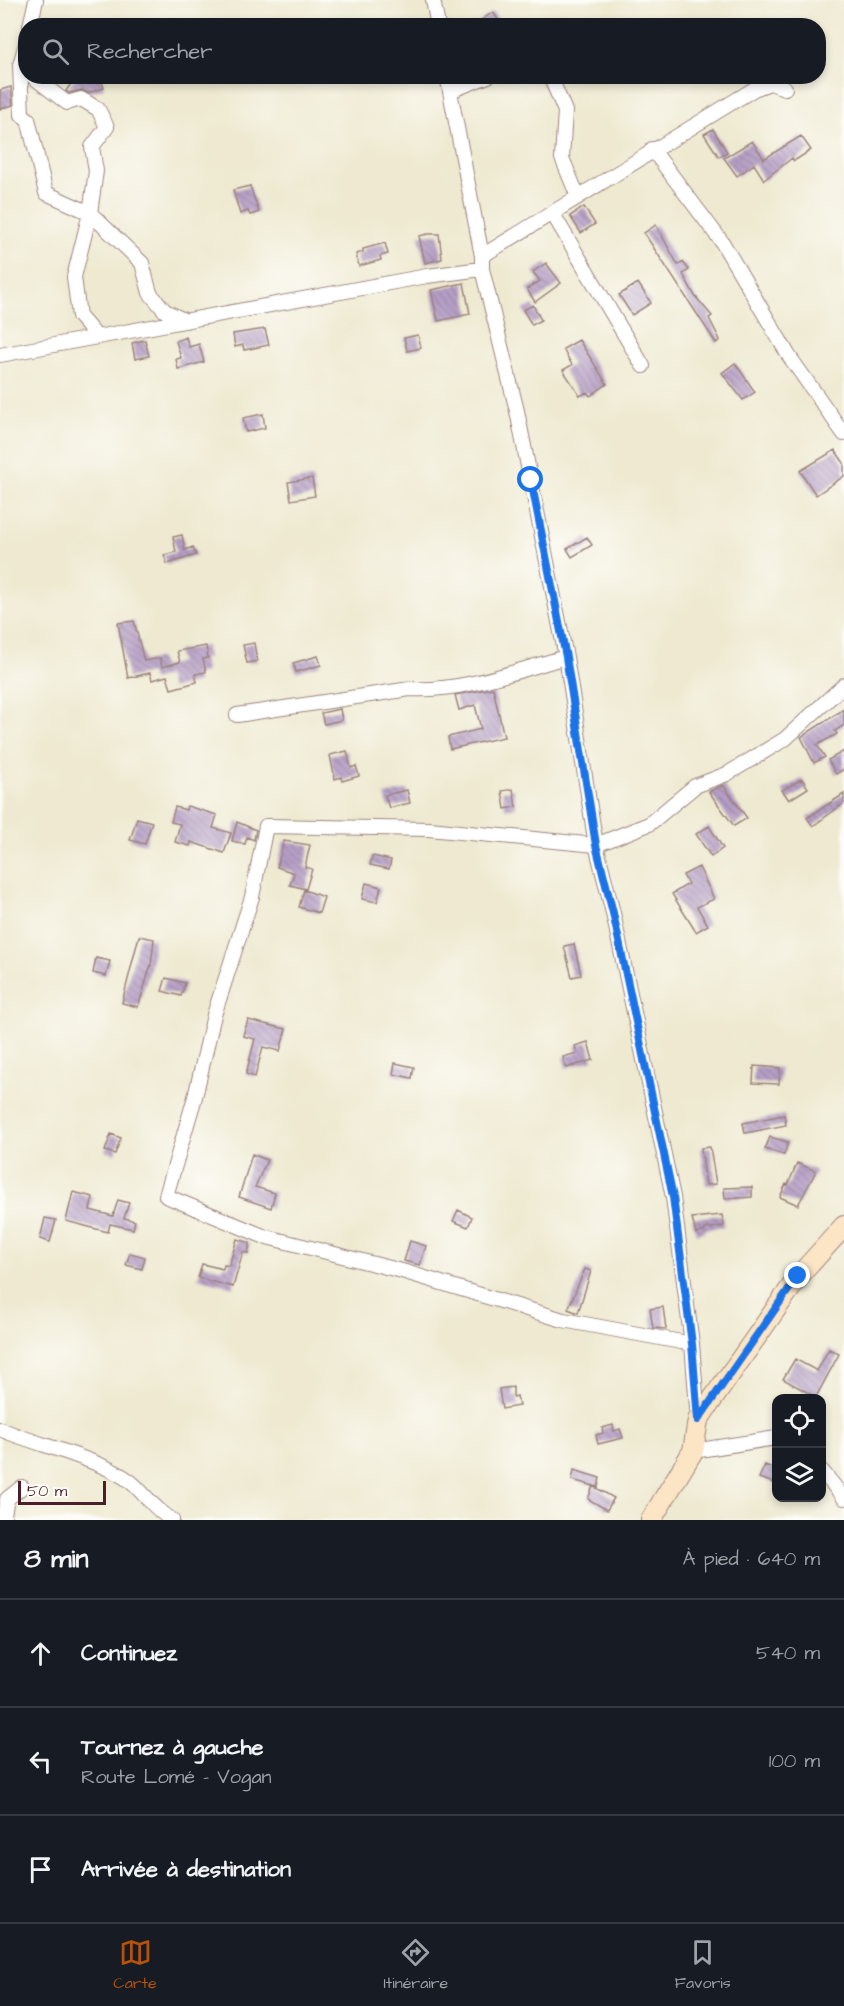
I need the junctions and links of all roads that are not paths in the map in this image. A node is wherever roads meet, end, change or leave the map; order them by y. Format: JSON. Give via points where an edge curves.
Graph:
{"nodes":[{"id":1,"x":36,"y":0,"type":"edge"},
{"id":2,"x":433,"y":0,"type":"edge"},
{"id":3,"x":32,"y":18,"type":"edge"},
{"id":4,"x":436,"y":18,"type":"edge"},
{"id":5,"x":23,"y":84,"type":"edge"},
{"id":6,"x":42,"y":84,"type":"edge"},
{"id":7,"x":449,"y":84,"type":"edge"},
{"id":8,"x":468,"y":84,"type":"edge"},
{"id":9,"x":553,"y":84,"type":"edge"},
{"id":10,"x":785,"y":88,"type":"dead end"},
{"id":11,"x":450,"y":91,"type":"junction"},
{"id":12,"x":652,"y":149,"type":"junction"},
{"id":13,"x":578,"y":197,"type":"junction"},
{"id":14,"x":90,"y":213,"type":"junction"},
{"id":15,"x":553,"y":214,"type":"junction"},
{"id":16,"x":482,"y":263,"type":"junction"},
{"id":17,"x":186,"y":321,"type":"junction"},
{"id":18,"x":97,"y":337,"type":"junction"},
{"id":19,"x":0,"y":355,"type":"edge"},
{"id":20,"x":643,"y":366,"type":"dead end"},
{"id":21,"x":844,"y":434,"type":"edge"},
{"id":22,"x":566,"y":657,"type":"junction"},
{"id":23,"x":844,"y":685,"type":"edge"},
{"id":24,"x":237,"y":715,"type":"dead end"},
{"id":25,"x":596,"y":845,"type":"junction"},
{"id":26,"x":844,"y":1226,"type":"edge"},
{"id":27,"x":692,"y":1344,"type":"junction"},
{"id":28,"x":698,"y":1420,"type":"junction"},
{"id":29,"x":0,"y":1429,"type":"edge"},
{"id":30,"x":772,"y":1439,"type":"edge"},
{"id":31,"x":693,"y":1451,"type":"junction"},
{"id":32,"x":826,"y":1476,"type":"edge"},
{"id":33,"x":22,"y":1487,"type":"dead end"},
{"id":34,"x":844,"y":1498,"type":"edge"},
{"id":35,"x":3,"y":1520,"type":"edge"},
{"id":36,"x":172,"y":1520,"type":"edge"},
{"id":37,"x":651,"y":1520,"type":"edge"}],
"edges":[{"from":1,"to":3,"type":"street"},
{"from":2,"to":4,"type":"street"},
{"from":5,"to":14,"type":"street","via":[[22,115],[28,119],[46,193]]},
{"from":6,"to":14,"type":"street","via":[[67,103],[81,99],[98,109],[107,127],[92,147],[96,171]]},
{"from":7,"to":11,"type":"street"},
{"from":8,"to":11,"type":"street"},
{"from":9,"to":13,"type":"street","via":[[565,111],[562,158]]},
{"from":10,"to":12,"type":"street","via":[[770,84],[754,89]]},
{"from":11,"to":16,"type":"street"},
{"from":12,"to":13,"type":"street"},
{"from":12,"to":21,"type":"street","via":[[722,242],[789,356]]},
{"from":13,"to":15,"type":"street"},
{"from":14,"to":17,"type":"street","via":[[142,263],[150,294],[165,311]]},
{"from":14,"to":18,"type":"street","via":[[74,277],[79,316]]},
{"from":15,"to":16,"type":"street"},
{"from":15,"to":20,"type":"street"},
{"from":16,"to":17,"type":"street"},
{"from":16,"to":22,"type":"street","via":[[517,411]]},
{"from":17,"to":18,"type":"street"},
{"from":18,"to":19,"type":"street"},
{"from":22,"to":24,"type":"street","via":[[437,690],[410,689]]},
{"from":22,"to":25,"type":"street"},
{"from":23,"to":25,"type":"street","via":[[785,739],[727,774],[695,786],[649,824]]},
{"from":25,"to":27,"type":"street","via":[[673,1197]]},
{"from":25,"to":27,"type":"street","via":[[429,829],[266,826],[252,897],[214,1015],[166,1196],[263,1236],[402,1271],[562,1320]]},
{"from":26,"to":28,"type":"main road","via":[[798,1276]]},
{"from":27,"to":28,"type":"street"},
{"from":28,"to":31,"type":"main road"},
{"from":29,"to":36,"type":"street","via":[[130,1482],[154,1509]]},
{"from":30,"to":31,"type":"street"},
{"from":31,"to":37,"type":"main road"},
{"from":32,"to":34,"type":"street"},
{"from":33,"to":35,"type":"street","via":[[7,1500]]}]}
